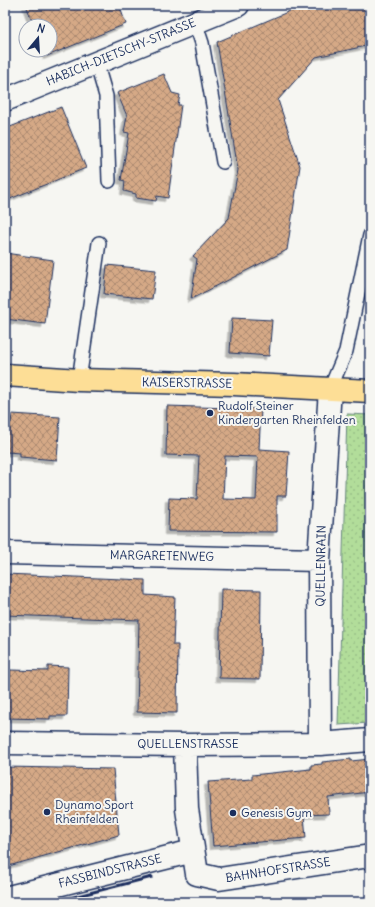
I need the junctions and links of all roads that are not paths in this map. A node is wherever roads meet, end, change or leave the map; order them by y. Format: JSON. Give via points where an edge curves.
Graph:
{"nodes":[{"id":1,"x":238,"y":5,"type":"edge"},
{"id":2,"x":195,"y":22,"type":"junction"},
{"id":3,"x":96,"y":62,"type":"junction"},
{"id":4,"x":5,"y":100,"type":"edge"},
{"id":5,"x":223,"y":162,"type":"dead end"},
{"id":6,"x":109,"y":181,"type":"dead end"},
{"id":7,"x":370,"y":235,"type":"edge"},
{"id":8,"x":99,"y":243,"type":"dead end"},
{"id":9,"x":5,"y":375,"type":"edge"},
{"id":10,"x":79,"y":380,"type":"junction"},
{"id":11,"x":330,"y":389,"type":"junction"},
{"id":12,"x":370,"y":391,"type":"edge"},
{"id":13,"x":5,"y":553,"type":"edge"},
{"id":14,"x":319,"y":560,"type":"junction"},
{"id":15,"x":370,"y":740,"type":"edge"},
{"id":16,"x":5,"y":743,"type":"edge"},
{"id":17,"x":320,"y":744,"type":"junction"},
{"id":18,"x":185,"y":745,"type":"junction"},
{"id":19,"x":193,"y":850,"type":"junction"},
{"id":20,"x":370,"y":856,"type":"edge"},
{"id":21,"x":5,"y":898,"type":"edge"}],
"edges":[{"from":1,"to":2,"type":"street","name":"HABICH-DIETSCHY-STRASSE"},
{"from":2,"to":3,"type":"street","name":"HABICH-DIETSCHY-STRASSE"},
{"from":2,"to":5,"type":"lane","via":[[202,43]]},
{"from":3,"to":4,"type":"street","name":"HABICH-DIETSCHY-STRASSE"},
{"from":3,"to":6,"type":"lane","via":[[106,96]]},
{"from":7,"to":11,"type":"lane","via":[[346,351]]},
{"from":8,"to":10,"type":"lane"},
{"from":9,"to":10,"type":"main road","name":"KAISERSTRASSE"},
{"from":10,"to":11,"type":"main road","name":"KAISERSTRASSE"},
{"from":11,"to":12,"type":"main road","name":"KAISERSTRASSE"},
{"from":11,"to":14,"type":"street","name":"QUELLENRAIN"},
{"from":13,"to":14,"type":"street","name":"MARGARETENWEG"},
{"from":14,"to":17,"type":"street","name":"QUELLENRAIN"},
{"from":15,"to":17,"type":"street","name":"QUELLENSTRASSE"},
{"from":16,"to":18,"type":"street","name":"QUELLENSTRASSE"},
{"from":17,"to":18,"type":"street","name":"QUELLENSTRASSE"},
{"from":18,"to":19,"type":"street","name":"BAHNHOFSTRASSE","via":[[187,809]]},
{"from":19,"to":20,"type":"street","name":"BAHNHOFSTRASSE","via":[[197,874],[219,879]]},
{"from":19,"to":21,"type":"street","name":"FASSBINDSTRASSE"}]}
